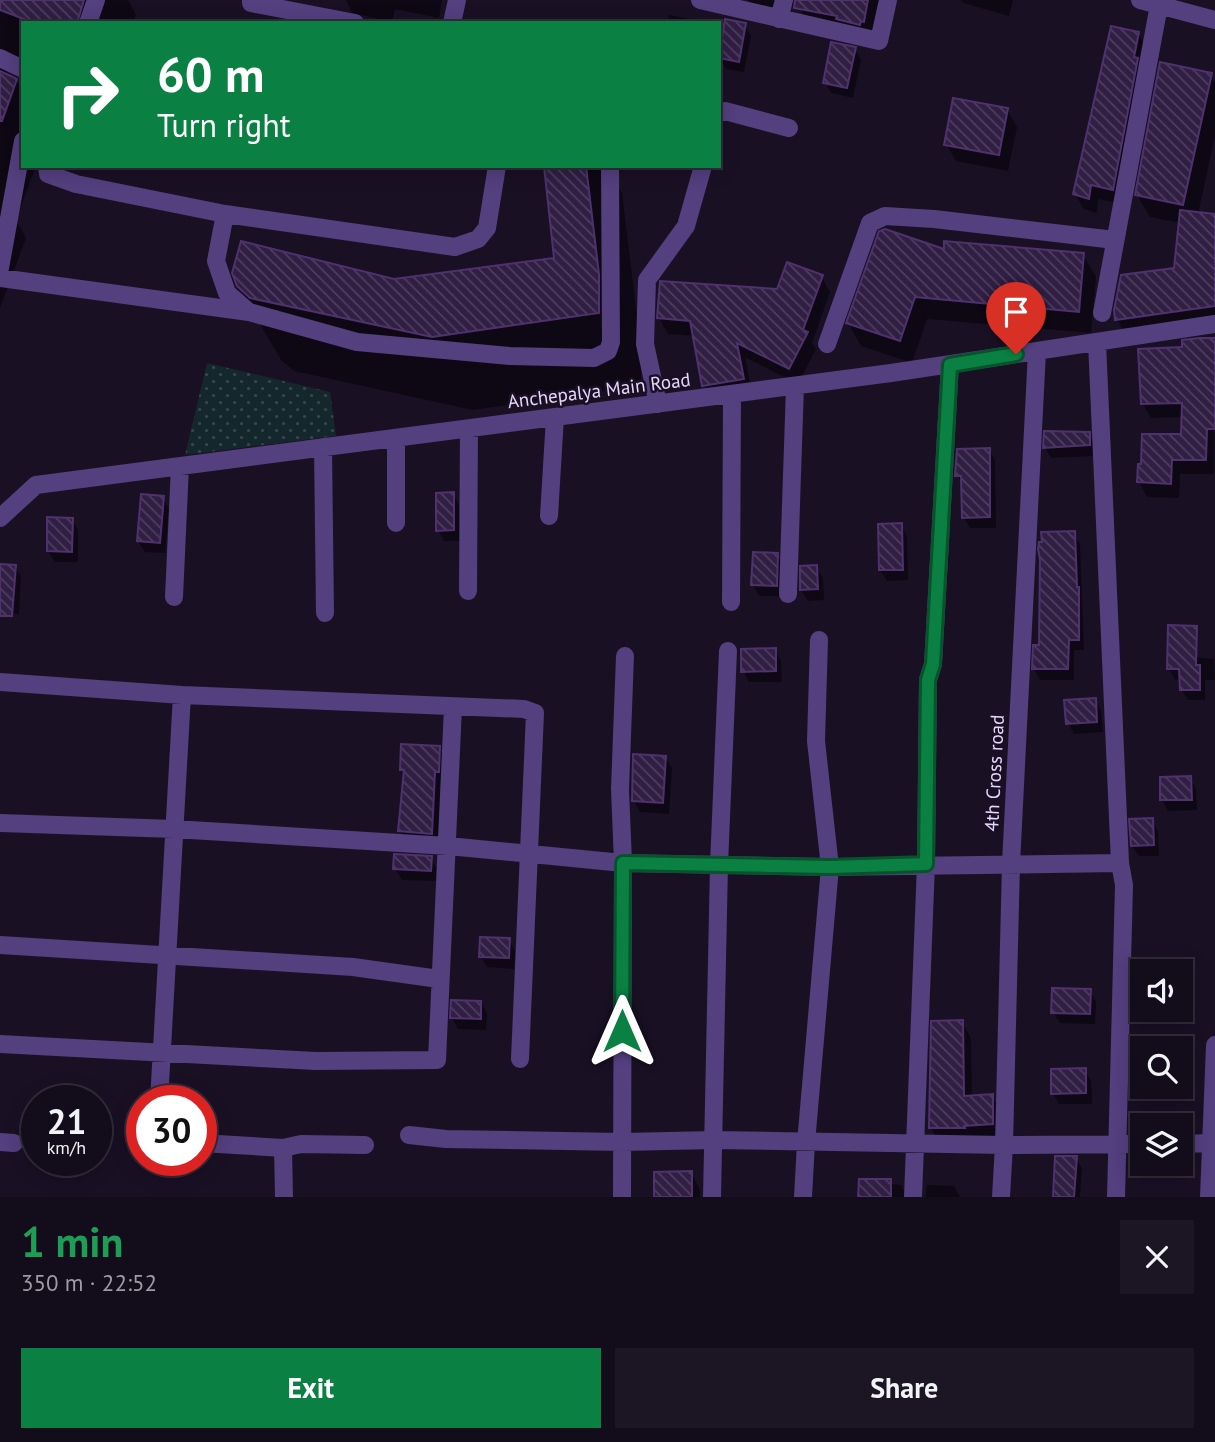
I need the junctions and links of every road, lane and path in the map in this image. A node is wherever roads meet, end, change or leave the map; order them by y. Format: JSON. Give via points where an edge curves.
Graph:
{"nodes":[{"id":1,"x":96,"y":0,"type":"edge"},
{"id":2,"x":251,"y":0,"type":"edge"},
{"id":3,"x":457,"y":0,"type":"edge"},
{"id":4,"x":700,"y":0,"type":"edge"},
{"id":5,"x":783,"y":0,"type":"edge"},
{"id":6,"x":888,"y":0,"type":"edge"},
{"id":7,"x":1140,"y":0,"type":"edge"},
{"id":8,"x":1159,"y":5,"type":"junction"},
{"id":9,"x":779,"y":19,"type":"junction"},
{"id":10,"x":1215,"y":20,"type":"edge"},
{"id":11,"x":89,"y":21,"type":"edge"},
{"id":12,"x":345,"y":21,"type":"edge"},
{"id":13,"x":452,"y":21,"type":"edge"},
{"id":14,"x":0,"y":58,"type":"edge"},
{"id":15,"x":21,"y":68,"type":"edge"},
{"id":16,"x":721,"y":112,"type":"edge"},
{"id":17,"x":789,"y":128,"type":"dead end"},
{"id":18,"x":21,"y":152,"type":"edge"},
{"id":19,"x":47,"y":168,"type":"edge"},
{"id":20,"x":497,"y":168,"type":"edge"},
{"id":21,"x":610,"y":168,"type":"edge"},
{"id":22,"x":702,"y":168,"type":"edge"},
{"id":23,"x":225,"y":214,"type":"junction"},
{"id":24,"x":1115,"y":240,"type":"junction"},
{"id":25,"x":0,"y":268,"type":"edge"},
{"id":26,"x":0,"y":278,"type":"edge"},
{"id":27,"x":249,"y":312,"type":"junction"},
{"id":28,"x":1102,"y":313,"type":"dead end"},
{"id":29,"x":1215,"y":324,"type":"edge"},
{"id":30,"x":1097,"y":342,"type":"junction"},
{"id":31,"x":827,"y":344,"type":"dead end"},
{"id":32,"x":1037,"y":351,"type":"junction"},
{"id":33,"x":950,"y":365,"type":"junction"},
{"id":34,"x":795,"y":386,"type":"junction"},
{"id":35,"x":733,"y":394,"type":"junction"},
{"id":36,"x":658,"y":404,"type":"junction"},
{"id":37,"x":555,"y":417,"type":"junction"},
{"id":38,"x":469,"y":429,"type":"junction"},
{"id":39,"x":396,"y":438,"type":"junction"},
{"id":40,"x":323,"y":447,"type":"junction"},
{"id":41,"x":180,"y":466,"type":"junction"},
{"id":42,"x":550,"y":516,"type":"dead end"},
{"id":43,"x":0,"y":518,"type":"edge"},
{"id":44,"x":396,"y":523,"type":"dead end"},
{"id":45,"x":468,"y":591,"type":"dead end"},
{"id":46,"x":788,"y":594,"type":"dead end"},
{"id":47,"x":174,"y":597,"type":"dead end"},
{"id":48,"x":731,"y":602,"type":"dead end"},
{"id":49,"x":325,"y":613,"type":"dead end"},
{"id":50,"x":818,"y":640,"type":"dead end"},
{"id":51,"x":728,"y":651,"type":"dead end"},
{"id":52,"x":625,"y":656,"type":"dead end"},
{"id":53,"x":0,"y":682,"type":"edge"},
{"id":54,"x":182,"y":695,"type":"junction"},
{"id":55,"x":453,"y":707,"type":"junction"},
{"id":56,"x":0,"y":823,"type":"edge"},
{"id":57,"x":174,"y":828,"type":"junction"},
{"id":58,"x":448,"y":846,"type":"junction"},
{"id":59,"x":527,"y":853,"type":"junction"},
{"id":60,"x":623,"y":863,"type":"junction"},
{"id":61,"x":1120,"y":863,"type":"junction"},
{"id":62,"x":926,"y":864,"type":"junction"},
{"id":63,"x":1011,"y":864,"type":"junction"},
{"id":64,"x":719,"y":866,"type":"junction"},
{"id":65,"x":830,"y":867,"type":"junction"},
{"id":66,"x":0,"y":945,"type":"edge"},
{"id":67,"x":166,"y":955,"type":"junction"},
{"id":68,"x":439,"y":979,"type":"junction"},
{"id":69,"x":0,"y":1044,"type":"edge"},
{"id":70,"x":1215,"y":1045,"type":"edge"},
{"id":71,"x":160,"y":1052,"type":"junction"},
{"id":72,"x":520,"y":1059,"type":"dead end"},
{"id":73,"x":159,"y":1085,"type":"edge"},
{"id":74,"x":409,"y":1135,"type":"dead end"},
{"id":75,"x":715,"y":1140,"type":"junction"},
{"id":76,"x":622,"y":1142,"type":"junction"},
{"id":77,"x":806,"y":1143,"type":"junction"},
{"id":78,"x":1193,"y":1143,"type":"edge"},
{"id":79,"x":1209,"y":1143,"type":"junction"},
{"id":80,"x":217,"y":1144,"type":"edge"},
{"id":81,"x":915,"y":1144,"type":"junction"},
{"id":82,"x":1118,"y":1144,"type":"junction"},
{"id":83,"x":1130,"y":1144,"type":"edge"},
{"id":84,"x":365,"y":1145,"type":"dead end"},
{"id":85,"x":1004,"y":1145,"type":"junction"},
{"id":86,"x":284,"y":1148,"type":"junction"},
{"id":87,"x":284,"y":1197,"type":"edge"},
{"id":88,"x":622,"y":1197,"type":"edge"},
{"id":89,"x":712,"y":1197,"type":"edge"},
{"id":90,"x":803,"y":1197,"type":"edge"},
{"id":91,"x":913,"y":1197,"type":"edge"},
{"id":92,"x":1001,"y":1197,"type":"edge"},
{"id":93,"x":1116,"y":1197,"type":"edge"},
{"id":94,"x":1209,"y":1197,"type":"edge"}],
"edges":[{"from":1,"to":11,"type":"street"},
{"from":2,"to":12,"type":"street"},
{"from":3,"to":13,"type":"street"},
{"from":4,"to":9,"type":"street"},
{"from":5,"to":9,"type":"street"},
{"from":6,"to":9,"type":"street","via":[[879,41]]},
{"from":7,"to":8,"type":"street"},
{"from":8,"to":10,"type":"street"},
{"from":8,"to":24,"type":"street"},
{"from":14,"to":15,"type":"street"},
{"from":16,"to":17,"type":"street"},
{"from":18,"to":25,"type":"street"},
{"from":19,"to":23,"type":"street","via":[[48,174],[76,184]]},
{"from":20,"to":23,"type":"street","via":[[487,228],[478,239],[455,247]]},
{"from":21,"to":27,"type":"street","via":[[611,342],[608,351],[594,358],[510,356],[357,342]]},
{"from":22,"to":36,"type":"street","via":[[686,226],[647,280],[645,344]]},
{"from":23,"to":27,"type":"street","via":[[216,261],[227,293]]},
{"from":24,"to":28,"type":"street"},
{"from":24,"to":31,"type":"street","via":[[885,216],[870,223]]},
{"from":26,"to":27,"type":"street"},
{"from":29,"to":30,"type":"street","name":"Anchepalya Main Road"},
{"from":30,"to":32,"type":"street","name":"Anchepalya Main Road"},
{"from":30,"to":61,"type":"street"},
{"from":32,"to":33,"type":"street","name":"Anchepalya Main Road"},
{"from":32,"to":63,"type":"street","name":"4th Cross road"},
{"from":33,"to":34,"type":"street","name":"Anchepalya Main Road"},
{"from":33,"to":62,"type":"street","via":[[933,664],[928,680]]},
{"from":34,"to":35,"type":"street","name":"Anchepalya Main Road"},
{"from":34,"to":46,"type":"street"},
{"from":35,"to":36,"type":"street","name":"Anchepalya Main Road"},
{"from":35,"to":48,"type":"street"},
{"from":36,"to":37,"type":"street","name":"Anchepalya Main Road"},
{"from":37,"to":38,"type":"street","name":"Anchepalya Main Road"},
{"from":37,"to":42,"type":"street"},
{"from":38,"to":39,"type":"street","name":"Anchepalya Main Road"},
{"from":38,"to":45,"type":"street"},
{"from":39,"to":40,"type":"street","name":"Anchepalya Main Road"},
{"from":39,"to":44,"type":"street"},
{"from":40,"to":41,"type":"street","name":"Anchepalya Main Road"},
{"from":40,"to":49,"type":"street"},
{"from":41,"to":43,"type":"street","name":"Anchepalya Main Road","via":[[36,485]]},
{"from":41,"to":47,"type":"street"},
{"from":50,"to":65,"type":"street","via":[[816,741]]},
{"from":51,"to":64,"type":"street"},
{"from":52,"to":60,"type":"street","via":[[620,789]]},
{"from":53,"to":54,"type":"street"},
{"from":54,"to":55,"type":"street"},
{"from":54,"to":57,"type":"street"},
{"from":55,"to":58,"type":"street"},
{"from":55,"to":59,"type":"street","via":[[535,713]]},
{"from":56,"to":57,"type":"street"},
{"from":57,"to":58,"type":"street"},
{"from":57,"to":67,"type":"street"},
{"from":58,"to":59,"type":"street"},
{"from":58,"to":68,"type":"street"},
{"from":59,"to":60,"type":"street"},
{"from":59,"to":72,"type":"street"},
{"from":60,"to":64,"type":"street"},
{"from":60,"to":76,"type":"street"},
{"from":61,"to":63,"type":"street"},
{"from":61,"to":82,"type":"street","via":[[1124,885]]},
{"from":62,"to":63,"type":"street"},
{"from":62,"to":65,"type":"street"},
{"from":62,"to":81,"type":"street"},
{"from":63,"to":85,"type":"street","name":"4th Cross road"},
{"from":64,"to":65,"type":"street"},
{"from":64,"to":75,"type":"street"},
{"from":65,"to":77,"type":"street"},
{"from":66,"to":67,"type":"street"},
{"from":67,"to":68,"type":"street","via":[[354,967]]},
{"from":67,"to":71,"type":"street"},
{"from":68,"to":71,"type":"street","via":[[437,1060],[316,1061]]},
{"from":69,"to":71,"type":"street"},
{"from":70,"to":79,"type":"street"},
{"from":71,"to":73,"type":"street"},
{"from":74,"to":76,"type":"street"},
{"from":75,"to":76,"type":"street"},
{"from":75,"to":77,"type":"street"},
{"from":75,"to":89,"type":"street"},
{"from":76,"to":88,"type":"street"},
{"from":77,"to":81,"type":"street"},
{"from":77,"to":90,"type":"street"},
{"from":78,"to":79,"type":"street"},
{"from":79,"to":94,"type":"street"},
{"from":80,"to":86,"type":"street"},
{"from":81,"to":85,"type":"street"},
{"from":81,"to":91,"type":"street"},
{"from":82,"to":83,"type":"street"},
{"from":82,"to":85,"type":"street"},
{"from":82,"to":93,"type":"street"},
{"from":84,"to":86,"type":"street"},
{"from":85,"to":92,"type":"street","name":"4th Cross road"},
{"from":86,"to":87,"type":"street"}]}
